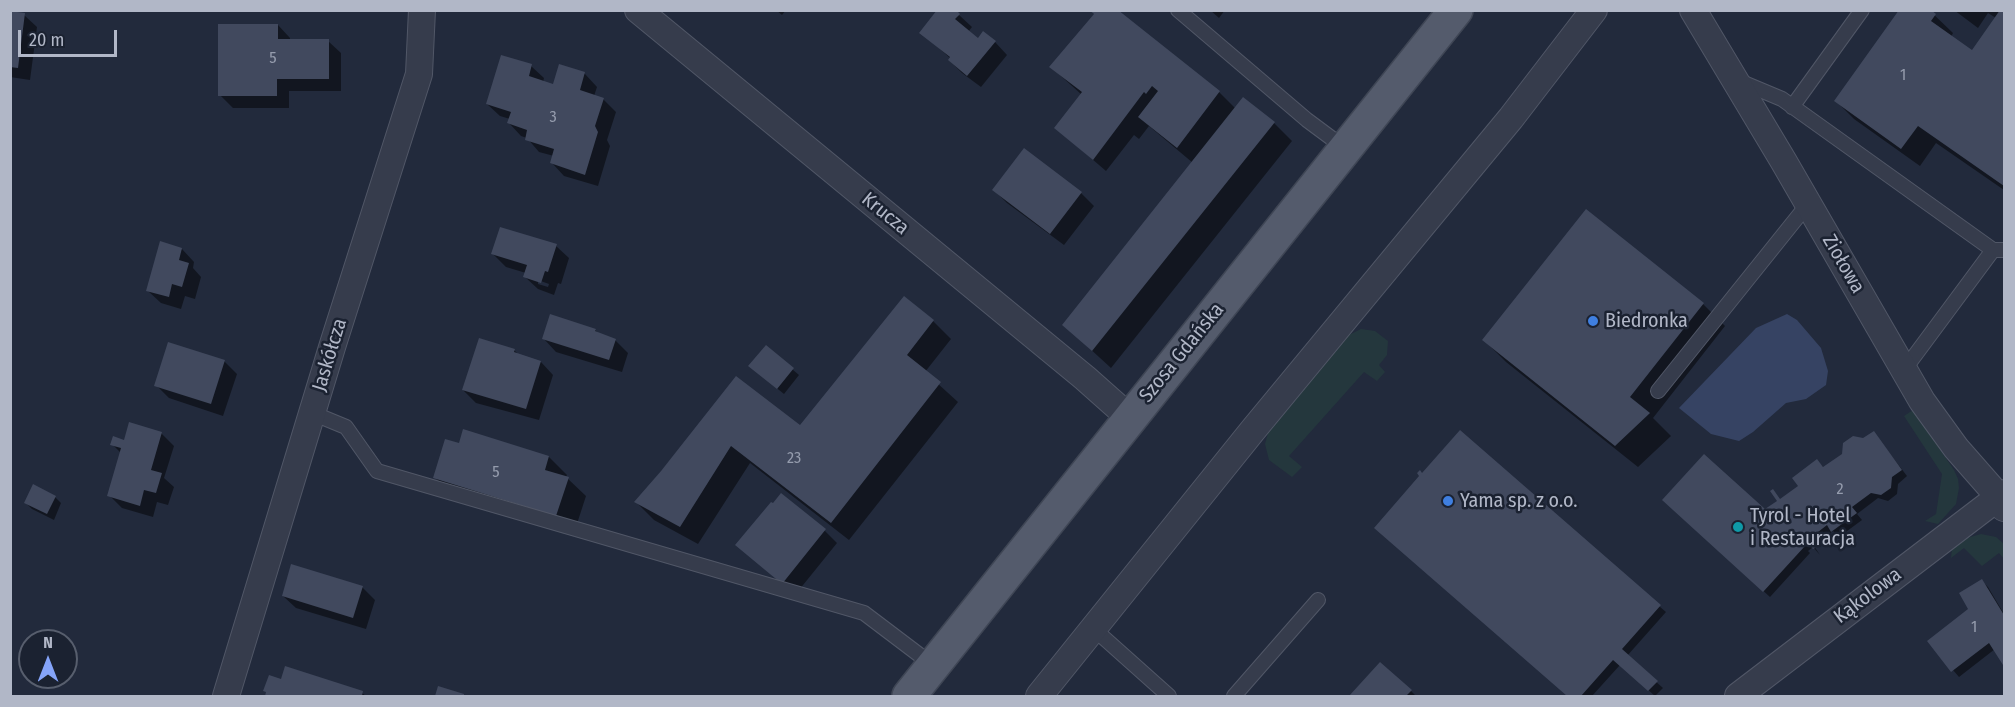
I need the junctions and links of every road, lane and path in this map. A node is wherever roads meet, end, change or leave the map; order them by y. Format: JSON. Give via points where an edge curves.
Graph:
{"nodes":[{"id":1,"x":422,"y":10,"type":"edge"},
{"id":2,"x":638,"y":10,"type":"edge"},
{"id":3,"x":1178,"y":10,"type":"edge"},
{"id":4,"x":1456,"y":10,"type":"edge"},
{"id":5,"x":1594,"y":10,"type":"edge"},
{"id":6,"x":1693,"y":10,"type":"edge"},
{"id":7,"x":1862,"y":10,"type":"edge"},
{"id":8,"x":1734,"y":79,"type":"junction"},
{"id":9,"x":1792,"y":107,"type":"junction"},
{"id":10,"x":1346,"y":149,"type":"junction"},
{"id":11,"x":1808,"y":204,"type":"junction"},
{"id":12,"x":1999,"y":250,"type":"edge"},
{"id":13,"x":1904,"y":370,"type":"junction"},
{"id":14,"x":1658,"y":391,"type":"dead end"},
{"id":15,"x":312,"y":413,"type":"junction"},
{"id":16,"x":1130,"y":418,"type":"junction"},
{"id":17,"x":2002,"y":499,"type":"edge"},
{"id":18,"x":1318,"y":600,"type":"dead end"},
{"id":19,"x":1094,"y":629,"type":"junction"},
{"id":20,"x":934,"y":666,"type":"junction"},
{"id":21,"x":226,"y":696,"type":"edge"},
{"id":22,"x":909,"y":696,"type":"edge"},
{"id":23,"x":1039,"y":696,"type":"edge"},
{"id":24,"x":1169,"y":696,"type":"edge"},
{"id":25,"x":1234,"y":696,"type":"edge"},
{"id":26,"x":1738,"y":696,"type":"edge"}],
"edges":[{"from":1,"to":15,"type":"street","name":"Jaskółcza","via":[[418,74]]},
{"from":2,"to":16,"type":"street","name":"Krucza"},
{"from":3,"to":10,"type":"lane"},
{"from":4,"to":10,"type":"main road","name":"Szosa Gdańska"},
{"from":5,"to":19,"type":"street","via":[[1511,118]]},
{"from":6,"to":8,"type":"street","name":"Ziołowa"},
{"from":7,"to":9,"type":"lane"},
{"from":8,"to":9,"type":"lane"},
{"from":8,"to":11,"type":"street","name":"Ziołowa"},
{"from":9,"to":12,"type":"lane"},
{"from":10,"to":16,"type":"main road","name":"Szosa Gdańska"},
{"from":11,"to":13,"type":"street","name":"Ziołowa"},
{"from":11,"to":14,"type":"lane"},
{"from":12,"to":13,"type":"lane"},
{"from":13,"to":17,"type":"street","name":"Ziołowa","via":[[1956,448]]},
{"from":15,"to":20,"type":"lane","via":[[346,427],[377,471],[864,613]]},
{"from":15,"to":21,"type":"street","name":"Jaskółcza"},
{"from":16,"to":20,"type":"main road","name":"Szosa Gdańska"},
{"from":17,"to":26,"type":"street","name":"Kąkolowa"},
{"from":18,"to":25,"type":"lane"},
{"from":19,"to":23,"type":"street"},
{"from":19,"to":24,"type":"lane"},
{"from":20,"to":22,"type":"main road","name":"Szosa Gdańska"}]}
